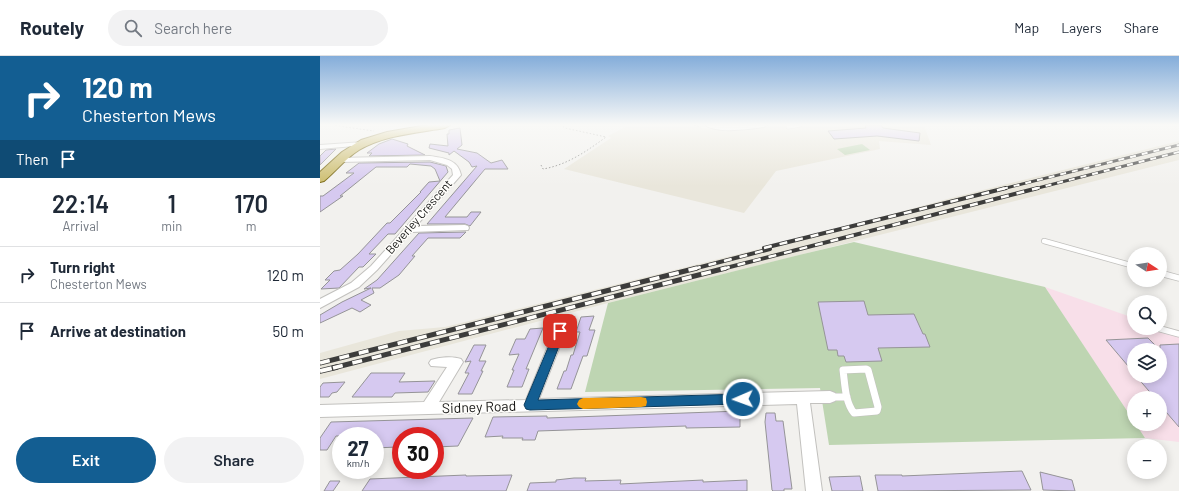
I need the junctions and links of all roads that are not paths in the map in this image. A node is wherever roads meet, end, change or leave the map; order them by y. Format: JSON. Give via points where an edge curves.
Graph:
{"nodes":[{"id":1,"x":344,"y":145,"type":"edge"},
{"id":2,"x":361,"y":145,"type":"edge"},
{"id":3,"x":320,"y":147,"type":"edge"},
{"id":4,"x":340,"y":160,"type":"junction"},
{"id":5,"x":320,"y":178,"type":"edge"},
{"id":6,"x":465,"y":228,"type":"dead end"},
{"id":7,"x":410,"y":229,"type":"junction"},
{"id":8,"x":1044,"y":241,"type":"dead end"},
{"id":9,"x":1127,"y":264,"type":"edge"},
{"id":10,"x":1167,"y":275,"type":"edge"},
{"id":11,"x":1179,"y":278,"type":"edge"},
{"id":12,"x":320,"y":304,"type":"edge"},
{"id":13,"x":560,"y":331,"type":"dead end"},
{"id":14,"x":1167,"y":331,"type":"edge"},
{"id":15,"x":1179,"y":334,"type":"edge"},
{"id":16,"x":436,"y":363,"type":"dead end"},
{"id":17,"x":830,"y":397,"type":"joint"},
{"id":18,"x":847,"y":397,"type":"junction"},
{"id":19,"x":803,"y":398,"type":"junction"},
{"id":20,"x":530,"y":405,"type":"junction"},
{"id":21,"x":428,"y":408,"type":"junction"},
{"id":22,"x":320,"y":411,"type":"edge"},
{"id":23,"x":814,"y":491,"type":"edge"}],
"edges":[{"from":1,"to":3,"type":"street"},
{"from":2,"to":4,"type":"main road"},
{"from":4,"to":5,"type":"main road"},
{"from":4,"to":7,"type":"street","name":"Beverley Crescent","via":[[430,158],[450,163],[456,168],[457,175]]},
{"from":6,"to":7,"type":"street"},
{"from":7,"to":12,"type":"street","name":"Beverley Crescent","via":[[355,285]]},
{"from":8,"to":9,"type":"lane"},
{"from":10,"to":11,"type":"lane"},
{"from":13,"to":20,"type":"street"},
{"from":14,"to":15,"type":"lane"},
{"from":16,"to":21,"type":"street","via":[[457,362]]},
{"from":17,"to":18,"type":"lane"},
{"from":17,"to":19,"type":"street","name":"Sidney Road"},
{"from":18,"to":18,"type":"lane","via":[[843,370],[868,370],[877,411],[854,413]]},
{"from":19,"to":20,"type":"street","name":"Sidney Road"},
{"from":19,"to":23,"type":"street"},
{"from":20,"to":21,"type":"street","name":"Sidney Road"},
{"from":21,"to":22,"type":"street","name":"Sidney Road"}]}
